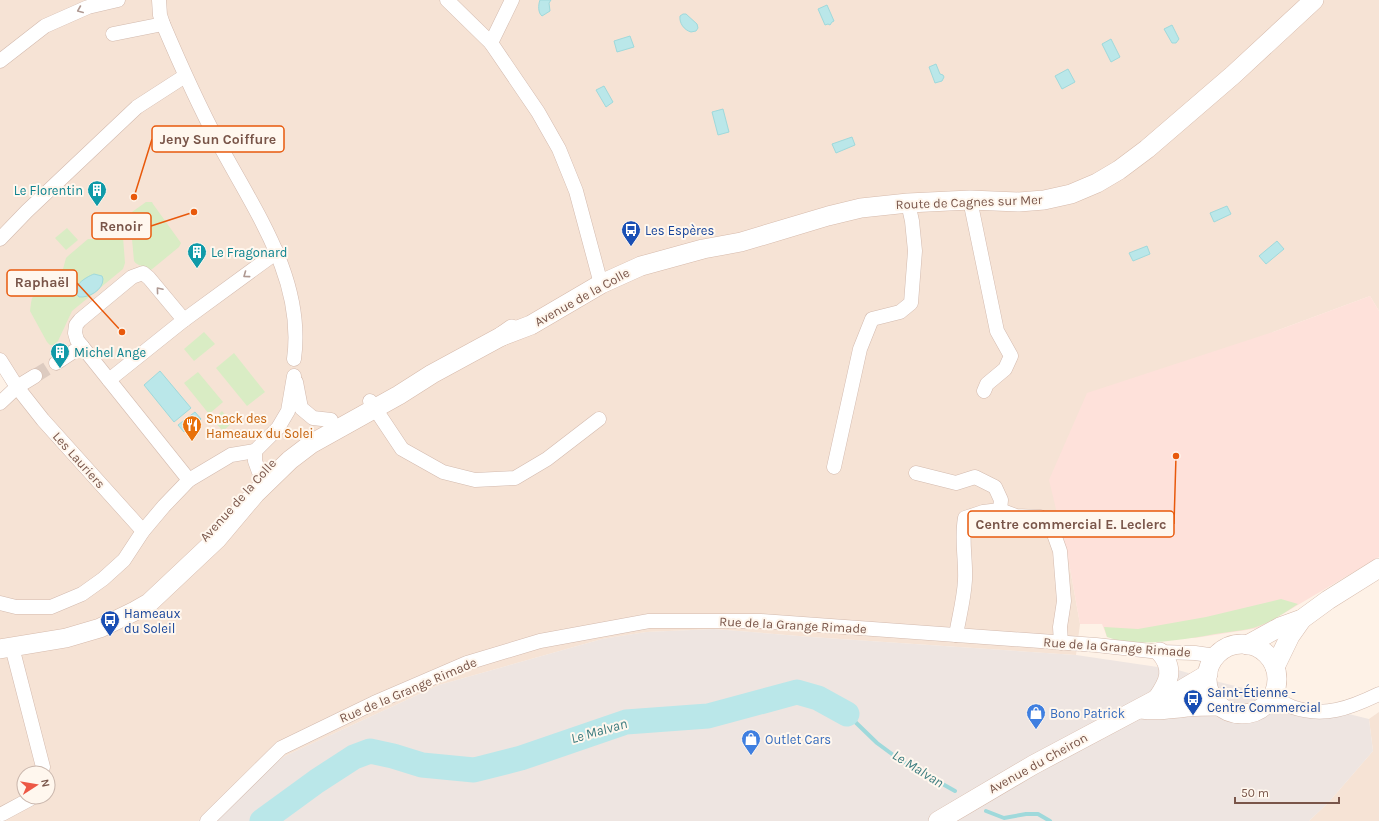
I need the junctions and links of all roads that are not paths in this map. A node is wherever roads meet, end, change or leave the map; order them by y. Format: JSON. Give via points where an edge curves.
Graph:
{"nodes":[{"id":1,"x":118,"y":0,"type":"edge"},
{"id":2,"x":159,"y":0,"type":"edge"},
{"id":3,"x":447,"y":0,"type":"edge"},
{"id":4,"x":512,"y":0,"type":"edge"},
{"id":5,"x":1314,"y":0,"type":"edge"},
{"id":6,"x":163,"y":24,"type":"junction"},
{"id":7,"x":113,"y":34,"type":"dead end"},
{"id":8,"x":491,"y":43,"type":"junction"},
{"id":9,"x":0,"y":61,"type":"edge"},
{"id":10,"x":185,"y":76,"type":"junction"},
{"id":11,"x":970,"y":200,"type":"junction"},
{"id":12,"x":908,"y":203,"type":"junction"},
{"id":13,"x":0,"y":239,"type":"edge"},
{"id":14,"x":703,"y":249,"type":"joint"},
{"id":15,"x":277,"y":252,"type":"junction"},
{"id":16,"x":600,"y":279,"type":"junction"},
{"id":17,"x":184,"y":320,"type":"junction"},
{"id":18,"x":82,"y":346,"type":"junction"},
{"id":19,"x":294,"y":359,"type":"dead end"},
{"id":20,"x":0,"y":360,"type":"edge"},
{"id":21,"x":56,"y":363,"type":"tunnel mouth"},
{"id":22,"x":35,"y":376,"type":"tunnel mouth"},
{"id":23,"x":108,"y":380,"type":"junction"},
{"id":24,"x":17,"y":387,"type":"junction"},
{"id":25,"x":984,"y":391,"type":"dead end"},
{"id":26,"x":0,"y":403,"type":"edge"},
{"id":27,"x":372,"y":404,"type":"junction"},
{"id":28,"x":599,"y":419,"type":"dead end"},
{"id":29,"x":331,"y":420,"type":"junction"},
{"id":30,"x":255,"y":451,"type":"junction"},
{"id":31,"x":834,"y":467,"type":"dead end"},
{"id":32,"x":259,"y":472,"type":"junction"},
{"id":33,"x":916,"y":473,"type":"dead end"},
{"id":34,"x":190,"y":480,"type":"junction"},
{"id":35,"x":1000,"y":510,"type":"junction"},
{"id":36,"x":143,"y":531,"type":"junction"},
{"id":37,"x":1379,"y":568,"type":"edge"},
{"id":38,"x":164,"y":589,"type":"junction"},
{"id":39,"x":0,"y":603,"type":"edge"},
{"id":40,"x":1302,"y":618,"type":"junction"},
{"id":41,"x":956,"y":635,"type":"junction"},
{"id":42,"x":1061,"y":643,"type":"junction"},
{"id":43,"x":1247,"y":644,"type":"junction"},
{"id":44,"x":6,"y":648,"type":"edge"},
{"id":45,"x":1160,"y":652,"type":"junction"},
{"id":46,"x":1216,"y":656,"type":"junction"},
{"id":47,"x":1275,"y":667,"type":"junction"},
{"id":48,"x":1208,"y":674,"type":"junction"},
{"id":49,"x":1379,"y":694,"type":"edge"},
{"id":50,"x":1272,"y":698,"type":"junction"},
{"id":51,"x":1157,"y":699,"type":"junction"},
{"id":52,"x":1220,"y":706,"type":"junction"},
{"id":53,"x":1141,"y":709,"type":"junction"},
{"id":54,"x":42,"y":765,"type":"edge"},
{"id":55,"x":18,"y":805,"type":"edge"},
{"id":56,"x":2,"y":814,"type":"dead end"},
{"id":57,"x":207,"y":821,"type":"edge"},
{"id":58,"x":938,"y":821,"type":"edge"}],
"edges":[{"from":1,"to":9,"type":"street","one_way":true,"via":[[88,7],[45,26]]},
{"from":2,"to":6,"type":"street"},
{"from":3,"to":8,"type":"street"},
{"from":4,"to":8,"type":"street"},
{"from":5,"to":11,"type":"main road","name":"Route de Cagnes sur Mer","via":[[1190,114],[1119,170],[1097,183],[1071,194],[1044,200]]},
{"from":6,"to":7,"type":"street"},
{"from":6,"to":10,"type":"street"},
{"from":8,"to":16,"type":"street","via":[[538,112],[559,149],[576,191]]},
{"from":10,"to":13,"type":"street","via":[[137,107]]},
{"from":10,"to":15,"type":"street"},
{"from":11,"to":12,"type":"main road","name":"Route de Cagnes sur Mer"},
{"from":11,"to":25,"type":"street","via":[[997,331],[1011,356],[1006,369],[987,384]]},
{"from":12,"to":14,"type":"main road","name":"Route de Cagnes sur Mer","via":[[855,209],[741,242]]},
{"from":12,"to":31,"type":"street","via":[[915,251],[911,303],[900,312],[872,319],[860,349]]},
{"from":14,"to":16,"type":"main road","name":"Avenue de la Colle"},
{"from":15,"to":17,"type":"street","one_way":true},
{"from":15,"to":19,"type":"street","via":[[286,275],[296,328]]},
{"from":16,"to":27,"type":"main road","name":"Avenue de la Colle","via":[[432,374],[395,388]]},
{"from":17,"to":18,"type":"street","one_way":true,"via":[[147,276],[139,274],[132,277],[76,325],[75,333]]},
{"from":17,"to":23,"type":"street"},
{"from":18,"to":21,"type":"street"},
{"from":18,"to":23,"type":"street"},
{"from":20,"to":24,"type":"street","name":"Les Lauriers"},
{"from":22,"to":24,"type":"street"},
{"from":23,"to":34,"type":"street"},
{"from":24,"to":26,"type":"street"},
{"from":24,"to":36,"type":"street","name":"Les Lauriers","via":[[42,420]]},
{"from":27,"to":28,"type":"street","via":[[402,449],[443,472],[475,480],[515,478],[546,459]]},
{"from":27,"to":29,"type":"main road","name":"Avenue de la Colle"},
{"from":27,"to":38,"type":"main road","name":"Avenue de la Colle","via":[[290,460],[255,494],[217,539]]},
{"from":29,"to":30,"type":"street","via":[[313,418],[301,408],[294,376],[288,411],[278,428]]},
{"from":29,"to":32,"type":"main road","name":"Avenue de la Colle","via":[[284,449]]},
{"from":30,"to":32,"type":"street"},
{"from":30,"to":34,"type":"street","via":[[231,455]]},
{"from":32,"to":38,"type":"main road","name":"Avenue de la Colle","via":[[208,531]]},
{"from":33,"to":35,"type":"street","via":[[956,483],[975,477],[995,486],[1001,500]]},
{"from":34,"to":36,"type":"street"},
{"from":35,"to":41,"type":"street","via":[[965,518],[965,579]]},
{"from":35,"to":42,"type":"street","via":[[1016,516],[1040,517],[1050,523],[1060,551],[1064,601],[1060,627]]},
{"from":36,"to":39,"type":"street","via":[[124,560],[82,594],[51,607],[16,607]]},
{"from":37,"to":40,"type":"main road"},
{"from":38,"to":44,"type":"main road","name":"Avenue de la Colle","via":[[149,603],[100,628],[66,638]]},
{"from":40,"to":43,"type":"main road"},
{"from":40,"to":47,"type":"main road"},
{"from":41,"to":42,"type":"street","name":"Rue de la Grange Rimade"},
{"from":41,"to":57,"type":"street","name":"Rue de la Grange Rimade","via":[[761,621],[648,621],[540,641],[466,663],[374,703],[281,748]]},
{"from":42,"to":45,"type":"street","name":"Rue de la Grange Rimade"},
{"from":43,"to":46,"type":"main road","via":[[1233,645]]},
{"from":43,"to":47,"type":"main road","via":[[1264,652]]},
{"from":44,"to":54,"type":"street"},
{"from":45,"to":46,"type":"street","name":"Rue de la Grange Rimade"},
{"from":45,"to":51,"type":"main road","via":[[1164,656],[1169,674],[1167,683]]},
{"from":46,"to":48,"type":"main road","via":[[1210,664]]},
{"from":47,"to":50,"type":"main road","via":[[1277,686]]},
{"from":48,"to":51,"type":"main road","name":"Avenue du Cheiron","via":[[1181,690]]},
{"from":48,"to":52,"type":"main road","via":[[1210,694]]},
{"from":49,"to":50,"type":"street","via":[[1350,707],[1324,712],[1292,707]]},
{"from":50,"to":52,"type":"main road","via":[[1262,708],[1248,714],[1233,713]]},
{"from":51,"to":53,"type":"main road","name":"Avenue du Cheiron"},
{"from":52,"to":53,"type":"main road"},
{"from":53,"to":58,"type":"main road","name":"Avenue du Cheiron","via":[[1033,765]]},
{"from":55,"to":56,"type":"street"}]}
